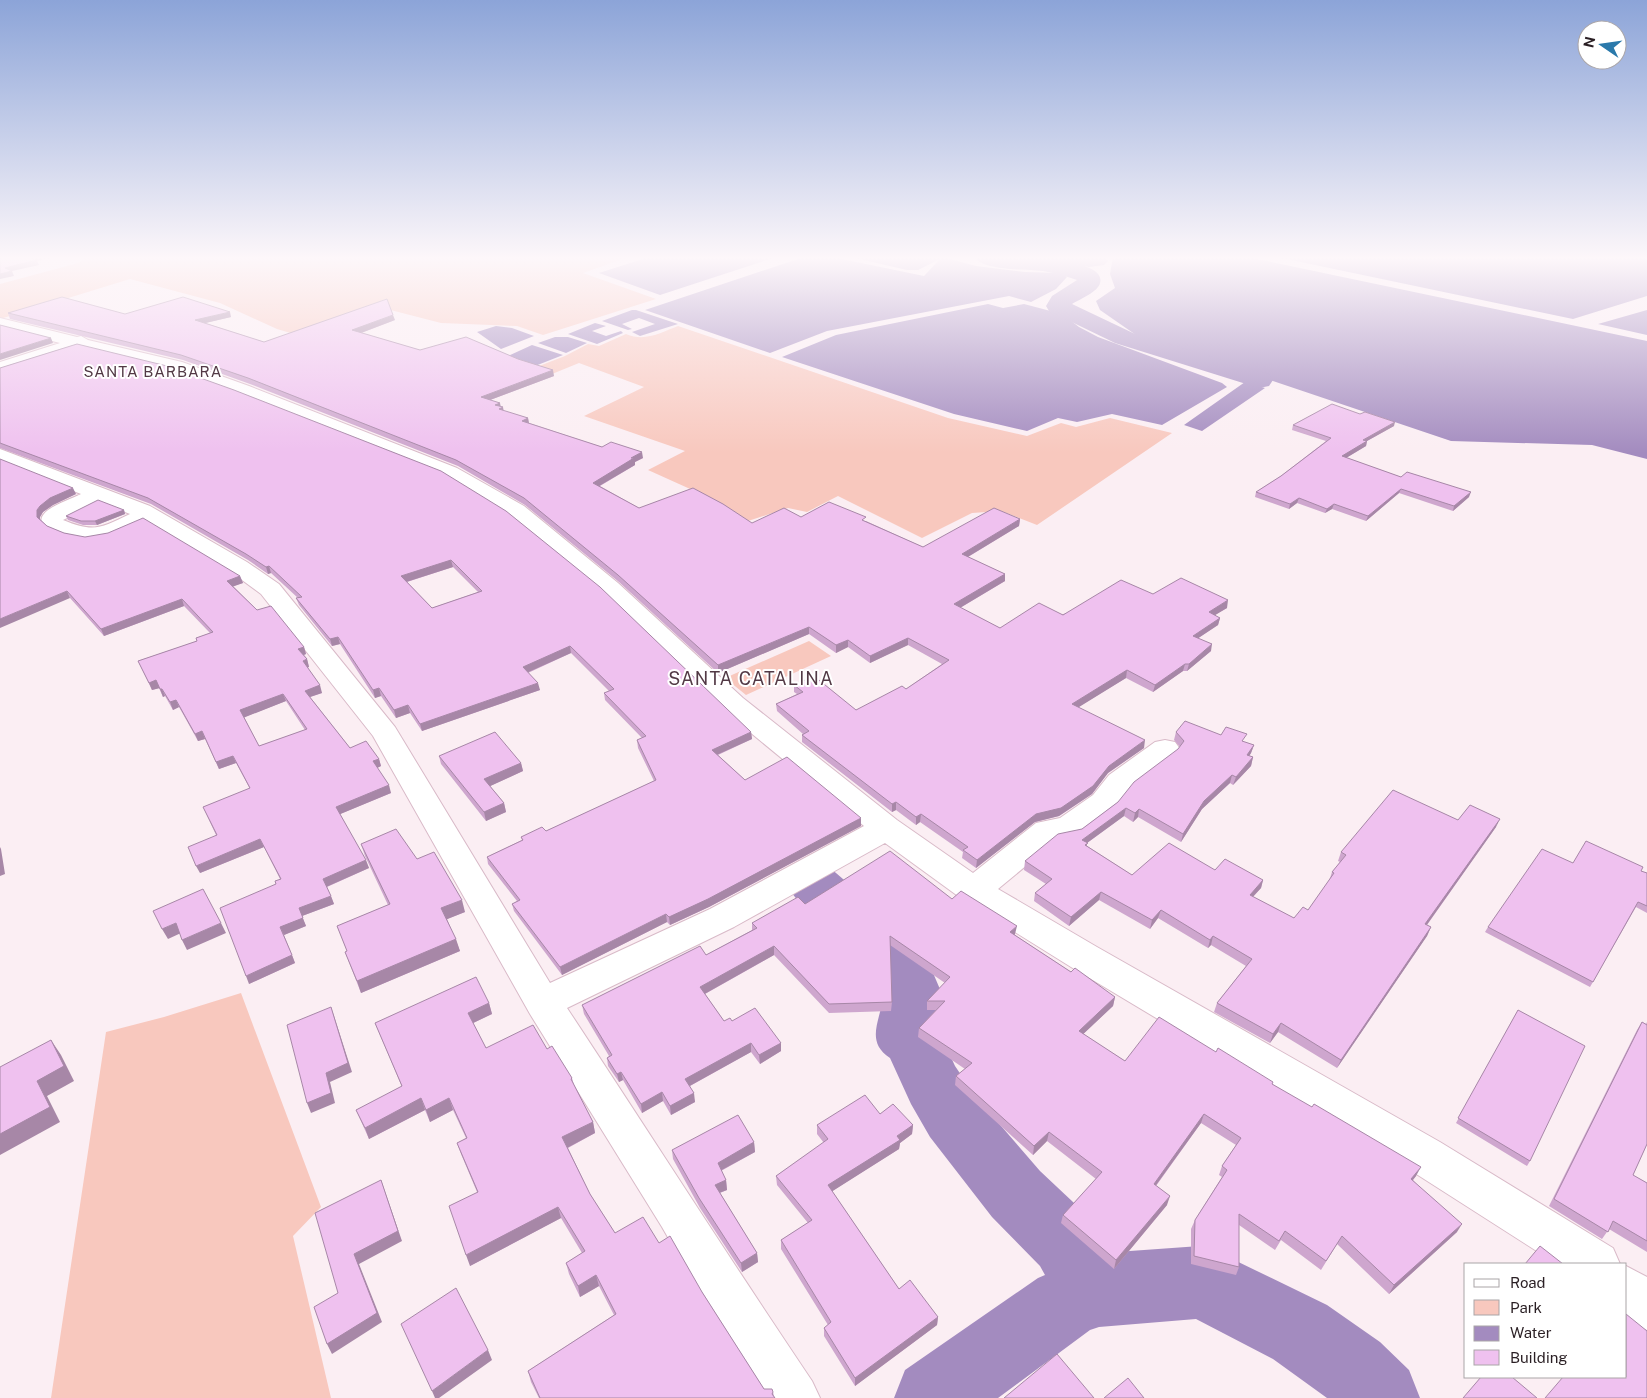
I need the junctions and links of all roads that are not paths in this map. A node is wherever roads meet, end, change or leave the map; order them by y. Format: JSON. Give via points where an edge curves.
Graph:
{"nodes":[{"id":1,"x":1,"y":322,"type":"edge"},
{"id":2,"x":81,"y":341,"type":"junction"},
{"id":3,"x":0,"y":368,"type":"edge"},
{"id":4,"x":0,"y":455,"type":"edge"},
{"id":5,"x":99,"y":494,"type":"junction"},
{"id":6,"x":147,"y":514,"type":"junction"},
{"id":7,"x":1165,"y":749,"type":"dead end"},
{"id":8,"x":886,"y":828,"type":"junction"},
{"id":9,"x":974,"y":890,"type":"junction"},
{"id":10,"x":543,"y":1003,"type":"junction"},
{"id":11,"x":1595,"y":1263,"type":"edge"},
{"id":12,"x":1627,"y":1290,"type":"edge"},
{"id":13,"x":1647,"y":1307,"type":"edge"},
{"id":14,"x":795,"y":1398,"type":"edge"}],
"edges":[{"from":1,"to":2,"type":"street"},
{"from":2,"to":3,"type":"street"},
{"from":2,"to":8,"type":"street","via":[[176,366],[283,404],[450,472],[516,511],[610,588],[733,704]]},
{"from":4,"to":5,"type":"street"},
{"from":5,"to":6,"type":"street"},
{"from":5,"to":6,"type":"street","via":[[60,512],[52,518],[52,523],[89,535]]},
{"from":6,"to":10,"type":"street","via":[[224,558],[270,590],[331,664],[385,733]]},
{"from":7,"to":9,"type":"street","via":[[1120,782],[1104,802],[1068,828],[1047,831]]},
{"from":8,"to":9,"type":"street"},
{"from":8,"to":10,"type":"street","via":[[722,918]]},
{"from":9,"to":11,"type":"street","via":[[1424,1156]]},
{"from":10,"to":14,"type":"street"},
{"from":12,"to":13,"type":"street"}]}
